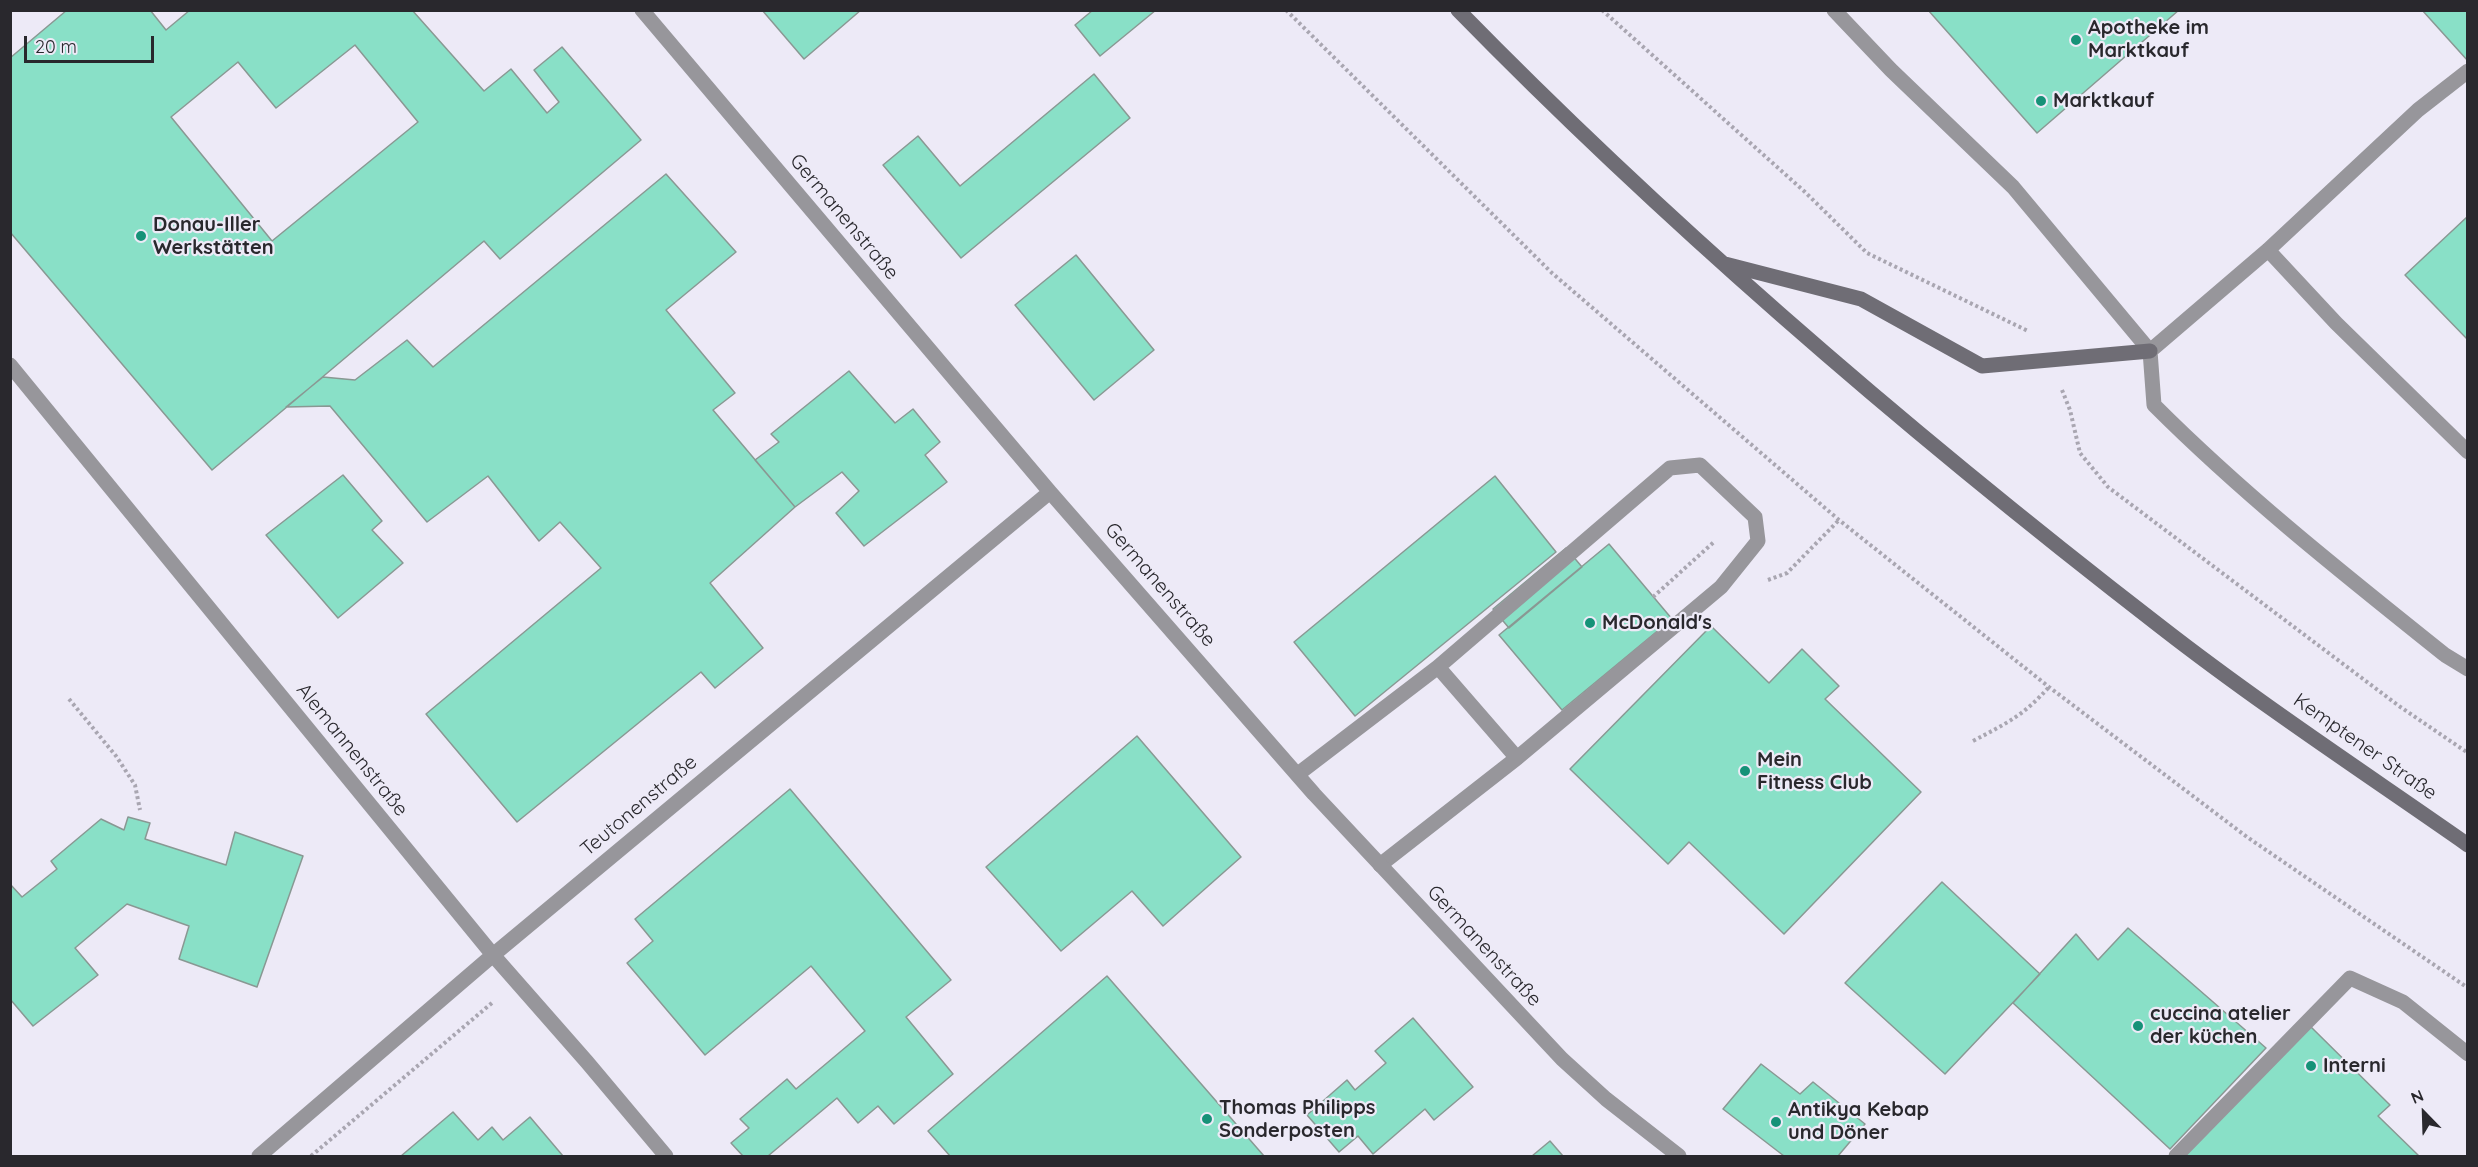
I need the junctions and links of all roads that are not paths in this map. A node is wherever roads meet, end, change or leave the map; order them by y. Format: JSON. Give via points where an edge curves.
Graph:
{"nodes":[{"id":1,"x":642,"y":10,"type":"edge"},
{"id":2,"x":1458,"y":10,"type":"edge"},
{"id":3,"x":1834,"y":10,"type":"edge"},
{"id":4,"x":2468,"y":71,"type":"edge"},
{"id":5,"x":2268,"y":250,"type":"junction"},
{"id":6,"x":1720,"y":263,"type":"junction"},
{"id":7,"x":2150,"y":351,"type":"junction"},
{"id":8,"x":10,"y":365,"type":"edge"},
{"id":9,"x":2468,"y":452,"type":"edge"},
{"id":10,"x":1050,"y":492,"type":"junction"},
{"id":11,"x":1438,"y":667,"type":"junction"},
{"id":12,"x":2468,"y":669,"type":"edge"},
{"id":13,"x":1517,"y":758,"type":"junction"},
{"id":14,"x":1298,"y":774,"type":"junction"},
{"id":15,"x":2468,"y":845,"type":"edge"},
{"id":16,"x":1380,"y":866,"type":"junction"},
{"id":17,"x":493,"y":956,"type":"junction"},
{"id":18,"x":2468,"y":1054,"type":"edge"},
{"id":19,"x":259,"y":1156,"type":"edge"},
{"id":20,"x":666,"y":1156,"type":"edge"},
{"id":21,"x":1679,"y":1156,"type":"edge"},
{"id":22,"x":2175,"y":1156,"type":"edge"}],
"edges":[{"from":1,"to":10,"type":"street","name":"Germanenstraße"},
{"from":2,"to":6,"type":"main road","name":"Kemptener Straße"},
{"from":3,"to":7,"type":"street","via":[[2013,187]]},
{"from":4,"to":5,"type":"street","via":[[2418,110]]},
{"from":5,"to":7,"type":"street"},
{"from":5,"to":9,"type":"street","via":[[2336,323]]},
{"from":6,"to":7,"type":"main road","via":[[1861,299],[1982,366]]},
{"from":6,"to":15,"type":"main road","name":"Kemptener Straße","via":[[1946,456],[2163,629]]},
{"from":7,"to":12,"type":"street","via":[[2154,405],[2205,456],[2275,519],[2445,656]]},
{"from":8,"to":17,"type":"street","name":"Alemannenstraße"},
{"from":10,"to":14,"type":"street","name":"Germanenstraße"},
{"from":10,"to":17,"type":"street","name":"Teutonenstraße"},
{"from":11,"to":13,"type":"street"},
{"from":11,"to":13,"type":"street","via":[[1670,468],[1700,465],[1755,517],[1758,541],[1721,587]]},
{"from":11,"to":14,"type":"street"},
{"from":13,"to":16,"type":"street"},
{"from":14,"to":16,"type":"street","name":"Germanenstraße"},
{"from":16,"to":21,"type":"street","name":"Germanenstraße","via":[[1562,1059]]},
{"from":17,"to":19,"type":"street","name":"Teutonenstraße"},
{"from":17,"to":20,"type":"street","name":"Alemannenstraße"},
{"from":18,"to":22,"type":"street","via":[[2403,1002],[2350,978]]}]}
